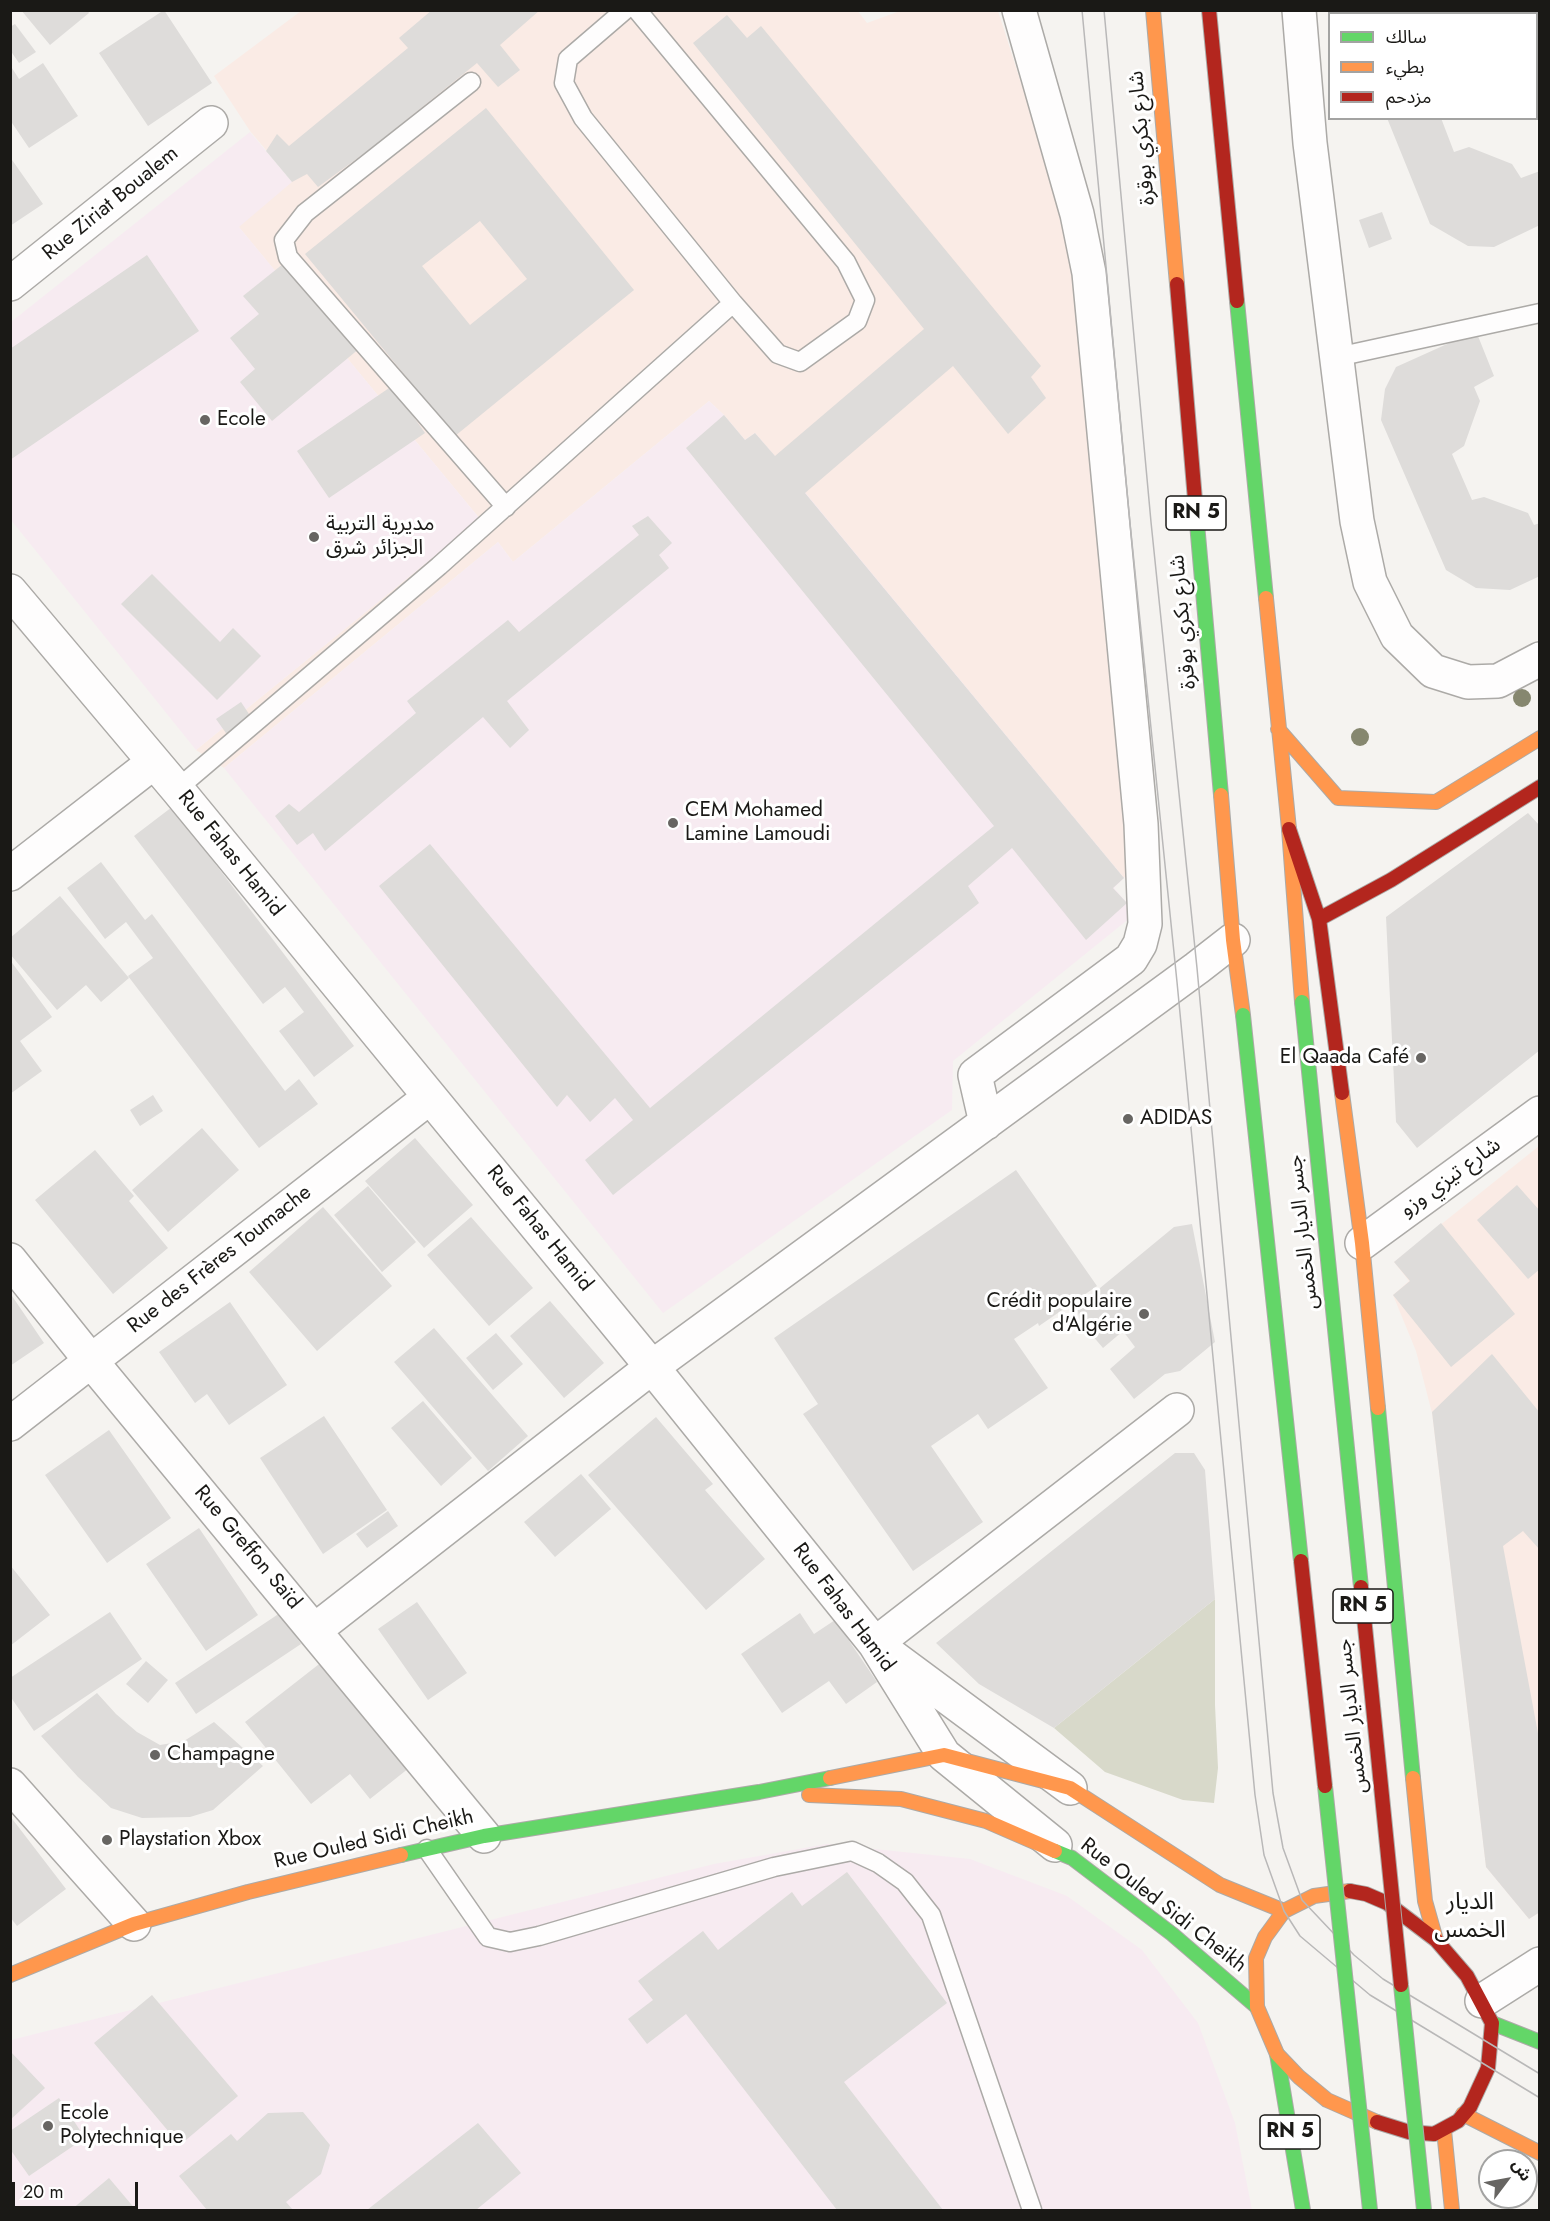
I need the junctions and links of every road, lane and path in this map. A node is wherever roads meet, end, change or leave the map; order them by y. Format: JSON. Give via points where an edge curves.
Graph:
{"nodes":[{"id":1,"x":626,"y":10,"type":"edge"},
{"id":2,"x":638,"y":10,"type":"edge"},
{"id":3,"x":1019,"y":10,"type":"edge"},
{"id":4,"x":1153,"y":10,"type":"edge"},
{"id":5,"x":1209,"y":10,"type":"edge"},
{"id":6,"x":1299,"y":10,"type":"edge"},
{"id":7,"x":471,"y":82,"type":"dead end"},
{"id":8,"x":211,"y":123,"type":"dead end"},
{"id":9,"x":10,"y":284,"type":"edge"},
{"id":10,"x":733,"y":303,"type":"junction"},
{"id":11,"x":1539,"y":314,"type":"edge"},
{"id":12,"x":1336,"y":357,"type":"junction"},
{"id":13,"x":506,"y":507,"type":"junction"},
{"id":14,"x":10,"y":591,"type":"edge"},
{"id":15,"x":1539,"y":659,"type":"edge"},
{"id":16,"x":1278,"y":729,"type":"junction"},
{"id":17,"x":1539,"y":738,"type":"edge"},
{"id":18,"x":154,"y":762,"type":"junction"},
{"id":19,"x":1539,"y":787,"type":"edge"},
{"id":20,"x":177,"y":789,"type":"junction"},
{"id":21,"x":1289,"y":829,"type":"junction"},
{"id":22,"x":10,"y":874,"type":"edge"},
{"id":23,"x":1319,"y":919,"type":"junction"},
{"id":24,"x":1233,"y":940,"type":"junction"},
{"id":25,"x":1243,"y":1015,"type":"joint"},
{"id":26,"x":430,"y":1097,"type":"junction"},
{"id":27,"x":1539,"y":1113,"type":"edge"},
{"id":28,"x":986,"y":1123,"type":"junction"},
{"id":29,"x":1362,"y":1243,"type":"junction"},
{"id":30,"x":10,"y":1260,"type":"edge"},
{"id":31,"x":91,"y":1361,"type":"junction"},
{"id":32,"x":652,"y":1367,"type":"junction"},
{"id":33,"x":1177,"y":1410,"type":"dead end"},
{"id":34,"x":10,"y":1424,"type":"edge"},
{"id":35,"x":315,"y":1630,"type":"junction"},
{"id":36,"x":875,"y":1644,"type":"junction"},
{"id":37,"x":944,"y":1755,"type":"junction"},
{"id":38,"x":10,"y":1785,"type":"edge"},
{"id":39,"x":1070,"y":1788,"type":"junction"},
{"id":40,"x":759,"y":1792,"type":"junction"},
{"id":41,"x":484,"y":1836,"type":"junction"},
{"id":42,"x":427,"y":1849,"type":"junction"},
{"id":43,"x":1072,"y":1858,"type":"junction"},
{"id":44,"x":1284,"y":1911,"type":"junction"},
{"id":45,"x":134,"y":1924,"type":"junction"},
{"id":46,"x":1436,"y":1940,"type":"junction"},
{"id":47,"x":1539,"y":1964,"type":"edge"},
{"id":48,"x":10,"y":1975,"type":"edge"},
{"id":49,"x":1257,"y":2007,"type":"junction"},
{"id":50,"x":1487,"y":2012,"type":"junction"},
{"id":51,"x":1539,"y":2042,"type":"edge"},
{"id":52,"x":1277,"y":2054,"type":"junction"},
{"id":53,"x":1463,"y":2114,"type":"junction"},
{"id":54,"x":1444,"y":2130,"type":"junction"},
{"id":55,"x":1539,"y":2153,"type":"edge"},
{"id":56,"x":1032,"y":2211,"type":"edge"},
{"id":57,"x":1303,"y":2211,"type":"edge"},
{"id":58,"x":1370,"y":2211,"type":"edge"},
{"id":59,"x":1424,"y":2211,"type":"edge"},
{"id":60,"x":1452,"y":2211,"type":"edge"}],
"edges":[{"from":1,"to":10,"type":"lane","via":[[568,59],[564,83],[583,118]]},
{"from":2,"to":10,"type":"lane","via":[[846,262],[865,300],[857,321],[800,362],[778,354]]},
{"from":3,"to":28,"type":"street","via":[[1077,214],[1089,273],[1142,824],[1145,924],[1131,958],[975,1075]]},
{"from":4,"to":24,"type":"main road","name":"شارع بكري بوقرة","number":"RN 5"},
{"from":5,"to":16,"type":"main road","number":"RN 5"},
{"from":6,"to":12,"type":"street","via":[[1310,143]]},
{"from":7,"to":13,"type":"lane","via":[[305,213],[284,240],[288,257]]},
{"from":8,"to":9,"type":"street","name":"Rue Ziriat Boualem"},
{"from":10,"to":13,"type":"lane"},
{"from":11,"to":12,"type":"lane"},
{"from":12,"to":15,"type":"street","via":[[1357,521],[1370,582],[1397,636],[1432,671],[1468,682],[1498,681]]},
{"from":13,"to":20,"type":"lane"},
{"from":14,"to":18,"type":"street","name":"Rue Fahas Hamid"},
{"from":16,"to":17,"type":"main road","via":[[1338,798],[1436,802]]},
{"from":16,"to":21,"type":"main road","number":"RN 5"},
{"from":18,"to":20,"type":"street","name":"Rue Fahas Hamid"},
{"from":18,"to":22,"type":"street"},
{"from":19,"to":23,"type":"main road","via":[[1391,880]]},
{"from":20,"to":26,"type":"street","name":"Rue Fahas Hamid"},
{"from":21,"to":23,"type":"main road","number":"RN 5"},
{"from":21,"to":59,"type":"main road","name":"جسر الديار الخمس","number":"RN 5","bridge":true,"via":[[1302,1002]]},
{"from":23,"to":29,"type":"main road","number":"RN 5"},
{"from":24,"to":25,"type":"main road","name":"شارع بكري بوقرة","number":"RN 5"},
{"from":24,"to":28,"type":"street"},
{"from":25,"to":58,"type":"main road","name":"جسر الديار الخمس","number":"RN 5","bridge":true},
{"from":26,"to":31,"type":"street","name":"Rue des Frères Toumache"},
{"from":26,"to":32,"type":"street","name":"Rue Fahas Hamid"},
{"from":27,"to":29,"type":"street","name":"شارع تيزي وزو"},
{"from":28,"to":32,"type":"street"},
{"from":29,"to":46,"type":"main road","number":"RN 5","via":[[1425,1901]]},
{"from":30,"to":31,"type":"street","name":"Rue Greffon Saïd"},
{"from":31,"to":34,"type":"street","name":"Rue des Frères Toumache"},
{"from":31,"to":35,"type":"street","name":"Rue Greffon Saïd"},
{"from":32,"to":35,"type":"street"},
{"from":32,"to":36,"type":"street","name":"Rue Fahas Hamid"},
{"from":33,"to":36,"type":"street"},
{"from":35,"to":41,"type":"street","name":"Rue Greffon Saïd"},
{"from":36,"to":37,"type":"street","name":"Rue Fahas Hamid"},
{"from":36,"to":39,"type":"street"},
{"from":37,"to":39,"type":"main road","name":"Rue Ouled Sidi Cheikh"},
{"from":37,"to":40,"type":"main road","name":"Rue Ouled Sidi Cheikh"},
{"from":37,"to":43,"type":"street","name":"Rue Fahas Hamid"},
{"from":38,"to":45,"type":"street"},
{"from":39,"to":44,"type":"main road","name":"Rue Ouled Sidi Cheikh","via":[[1220,1885]]},
{"from":40,"to":41,"type":"main road","name":"Rue Ouled Sidi Cheikh"},
{"from":40,"to":43,"type":"main road","name":"Rue Ouled Sidi Cheikh","via":[[901,1799],[986,1821]]},
{"from":41,"to":42,"type":"main road","name":"Rue Ouled Sidi Cheikh"},
{"from":42,"to":45,"type":"main road","name":"Rue Ouled Sidi Cheikh"},
{"from":42,"to":56,"type":"lane","via":[[488,1936],[510,1942],[774,1867],[852,1851],[878,1863],[905,1882],[932,1915]]},
{"from":43,"to":49,"type":"main road","name":"Rue Ouled Sidi Cheikh","via":[[1172,1934]]},
{"from":44,"to":46,"type":"main road","via":[[1314,1896],[1357,1892],[1387,1903]]},
{"from":44,"to":49,"type":"main road","via":[[1265,1937],[1256,1958]]},
{"from":45,"to":48,"type":"main road","name":"Rue Ouled Sidi Cheikh"},
{"from":46,"to":50,"type":"main road","via":[[1467,1976]]},
{"from":47,"to":50,"type":"street"},
{"from":49,"to":52,"type":"main road"},
{"from":50,"to":51,"type":"main road"},
{"from":50,"to":53,"type":"main road","via":[[1493,2036],[1488,2068]]},
{"from":52,"to":54,"type":"main road","via":[[1327,2100],[1409,2132],[1434,2134]]},
{"from":52,"to":57,"type":"main road","number":"RN 5"},
{"from":53,"to":54,"type":"main road"},
{"from":53,"to":55,"type":"main road"},
{"from":54,"to":60,"type":"main road"}]}
